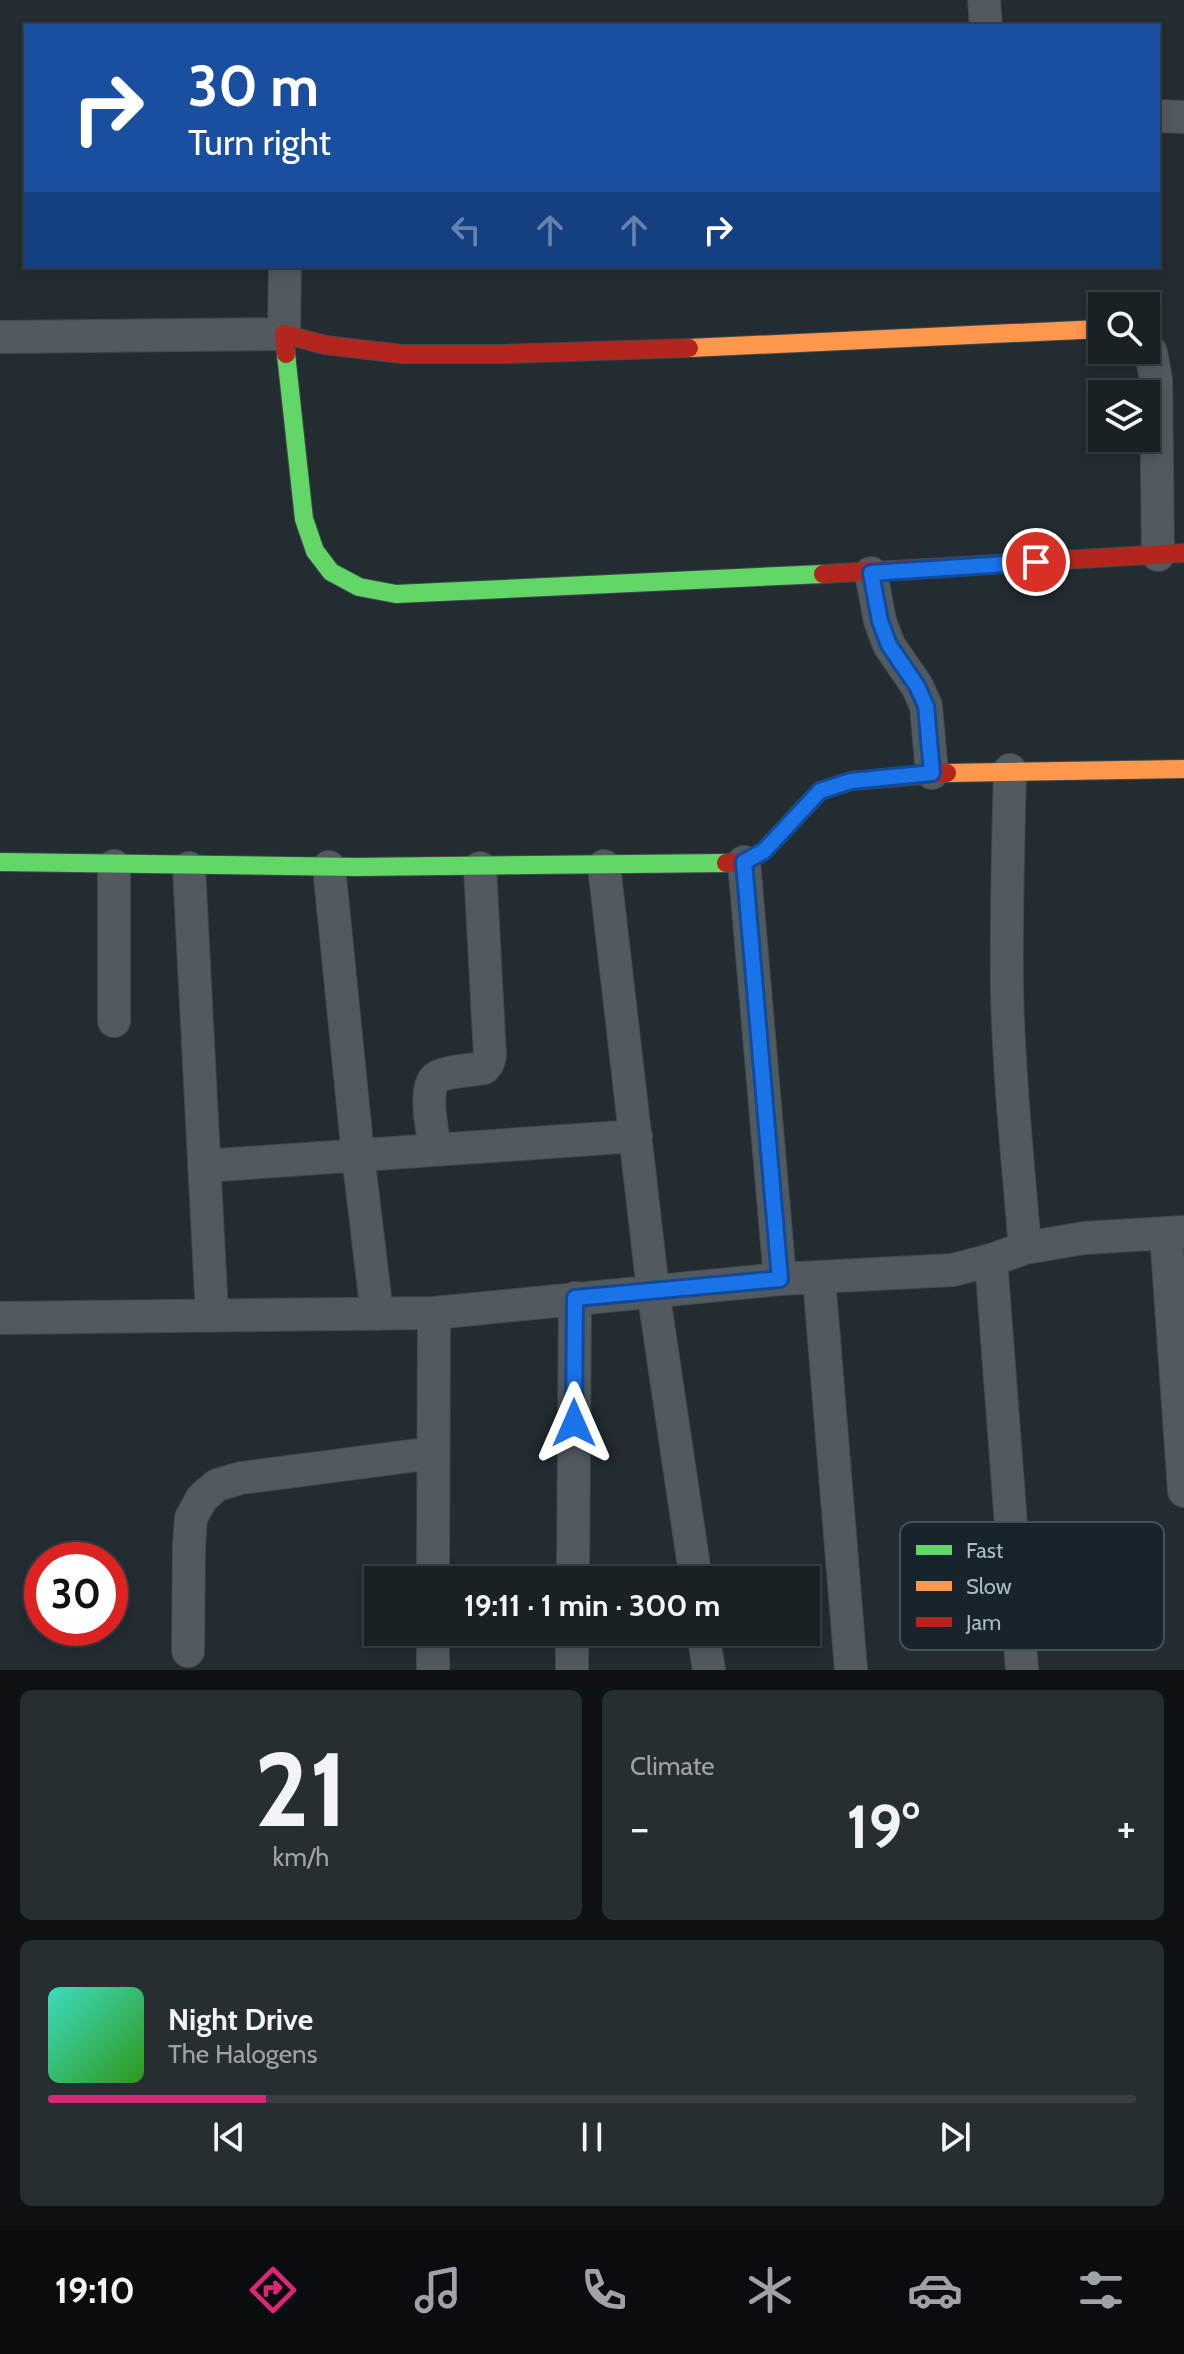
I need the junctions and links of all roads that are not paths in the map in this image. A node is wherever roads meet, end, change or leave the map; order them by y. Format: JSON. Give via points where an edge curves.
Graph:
{"nodes":[{"id":1,"x":984,"y":0,"type":"edge"},
{"id":2,"x":986,"y":24,"type":"edge"},
{"id":3,"x":1160,"y":116,"type":"edge"},
{"id":4,"x":1184,"y":117,"type":"edge"},
{"id":5,"x":285,"y":268,"type":"edge"},
{"id":6,"x":1088,"y":330,"type":"edge"},
{"id":7,"x":284,"y":334,"type":"junction"},
{"id":8,"x":0,"y":337,"type":"edge"},
{"id":9,"x":1153,"y":364,"type":"edge"},
{"id":10,"x":1171,"y":554,"type":"edge"},
{"id":11,"x":871,"y":573,"type":"junction"},
{"id":12,"x":1184,"y":769,"type":"edge"},
{"id":13,"x":1010,"y":770,"type":"junction"},
{"id":14,"x":932,"y":773,"type":"junction"},
{"id":15,"x":0,"y":862,"type":"edge"},
{"id":16,"x":744,"y":862,"type":"junction"},
{"id":17,"x":114,"y":866,"type":"junction"},
{"id":18,"x":604,"y":866,"type":"junction"},
{"id":19,"x":329,"y":867,"type":"junction"},
{"id":20,"x":189,"y":868,"type":"junction"},
{"id":21,"x":480,"y":868,"type":"junction"},
{"id":22,"x":114,"y":1021,"type":"dead end"},
{"id":23,"x":636,"y":1136,"type":"junction"},
{"id":24,"x":435,"y":1149,"type":"junction"},
{"id":25,"x":358,"y":1155,"type":"junction"},
{"id":26,"x":204,"y":1166,"type":"junction"},
{"id":27,"x":1175,"y":1232,"type":"edge"},
{"id":28,"x":1025,"y":1248,"type":"junction"},
{"id":29,"x":991,"y":1260,"type":"junction"},
{"id":30,"x":819,"y":1278,"type":"junction"},
{"id":31,"x":780,"y":1279,"type":"junction"},
{"id":32,"x":653,"y":1290,"type":"junction"},
{"id":33,"x":575,"y":1298,"type":"junction"},
{"id":34,"x":434,"y":1313,"type":"junction"},
{"id":35,"x":377,"y":1314,"type":"junction"},
{"id":36,"x":212,"y":1315,"type":"junction"},
{"id":37,"x":0,"y":1318,"type":"edge"},
{"id":38,"x":433,"y":1453,"type":"junction"},
{"id":39,"x":1184,"y":1491,"type":"edge"},
{"id":40,"x":1011,"y":1522,"type":"edge"},
{"id":41,"x":433,"y":1566,"type":"edge"},
{"id":42,"x":573,"y":1566,"type":"edge"},
{"id":43,"x":694,"y":1566,"type":"edge"},
{"id":44,"x":433,"y":1646,"type":"edge"},
{"id":45,"x":572,"y":1646,"type":"edge"},
{"id":46,"x":705,"y":1646,"type":"edge"},
{"id":47,"x":1020,"y":1650,"type":"edge"},
{"id":48,"x":188,"y":1651,"type":"dead end"},
{"id":49,"x":433,"y":1670,"type":"edge"},
{"id":50,"x":572,"y":1670,"type":"edge"},
{"id":51,"x":709,"y":1670,"type":"edge"},
{"id":52,"x":851,"y":1670,"type":"edge"},
{"id":53,"x":1022,"y":1670,"type":"edge"}],
"edges":[{"from":1,"to":2,"type":"street"},
{"from":3,"to":4,"type":"street"},
{"from":5,"to":7,"type":"street"},
{"from":6,"to":7,"type":"street","via":[[504,354],[402,354]]},
{"from":7,"to":8,"type":"street"},
{"from":7,"to":11,"type":"street","via":[[304,519],[315,551],[331,572],[359,587],[396,594]]},
{"from":9,"to":10,"type":"street"},
{"from":10,"to":11,"type":"street"},
{"from":11,"to":14,"type":"street","via":[[889,645],[926,706]]},
{"from":12,"to":13,"type":"street"},
{"from":13,"to":14,"type":"street"},
{"from":13,"to":28,"type":"street","via":[[1007,993]]},
{"from":14,"to":16,"type":"street","via":[[851,781],[820,791],[764,851]]},
{"from":15,"to":17,"type":"street"},
{"from":16,"to":18,"type":"street"},
{"from":16,"to":31,"type":"street"},
{"from":17,"to":20,"type":"street"},
{"from":17,"to":22,"type":"street"},
{"from":18,"to":21,"type":"street"},
{"from":18,"to":23,"type":"street"},
{"from":19,"to":20,"type":"street"},
{"from":19,"to":21,"type":"street"},
{"from":19,"to":25,"type":"street"},
{"from":20,"to":26,"type":"street"},
{"from":21,"to":24,"type":"street","via":[[490,1056],[484,1068],[434,1078],[429,1095]]},
{"from":23,"to":24,"type":"street"},
{"from":23,"to":32,"type":"street"},
{"from":24,"to":25,"type":"street"},
{"from":25,"to":26,"type":"street"},
{"from":25,"to":35,"type":"street"},
{"from":26,"to":36,"type":"street"},
{"from":27,"to":28,"type":"street"},
{"from":27,"to":39,"type":"street"},
{"from":28,"to":29,"type":"street"},
{"from":29,"to":30,"type":"street","via":[[953,1270]]},
{"from":29,"to":40,"type":"street"},
{"from":30,"to":31,"type":"street"},
{"from":30,"to":52,"type":"street"},
{"from":31,"to":32,"type":"street"},
{"from":32,"to":33,"type":"street"},
{"from":32,"to":43,"type":"street"},
{"from":33,"to":34,"type":"street"},
{"from":33,"to":42,"type":"street"},
{"from":34,"to":35,"type":"street"},
{"from":34,"to":38,"type":"street"},
{"from":35,"to":36,"type":"street"},
{"from":36,"to":37,"type":"street"},
{"from":38,"to":41,"type":"street"},
{"from":38,"to":48,"type":"street","via":[[217,1485],[191,1518]]},
{"from":44,"to":49,"type":"street"},
{"from":45,"to":50,"type":"street"},
{"from":46,"to":51,"type":"street"},
{"from":47,"to":53,"type":"street"}]}
